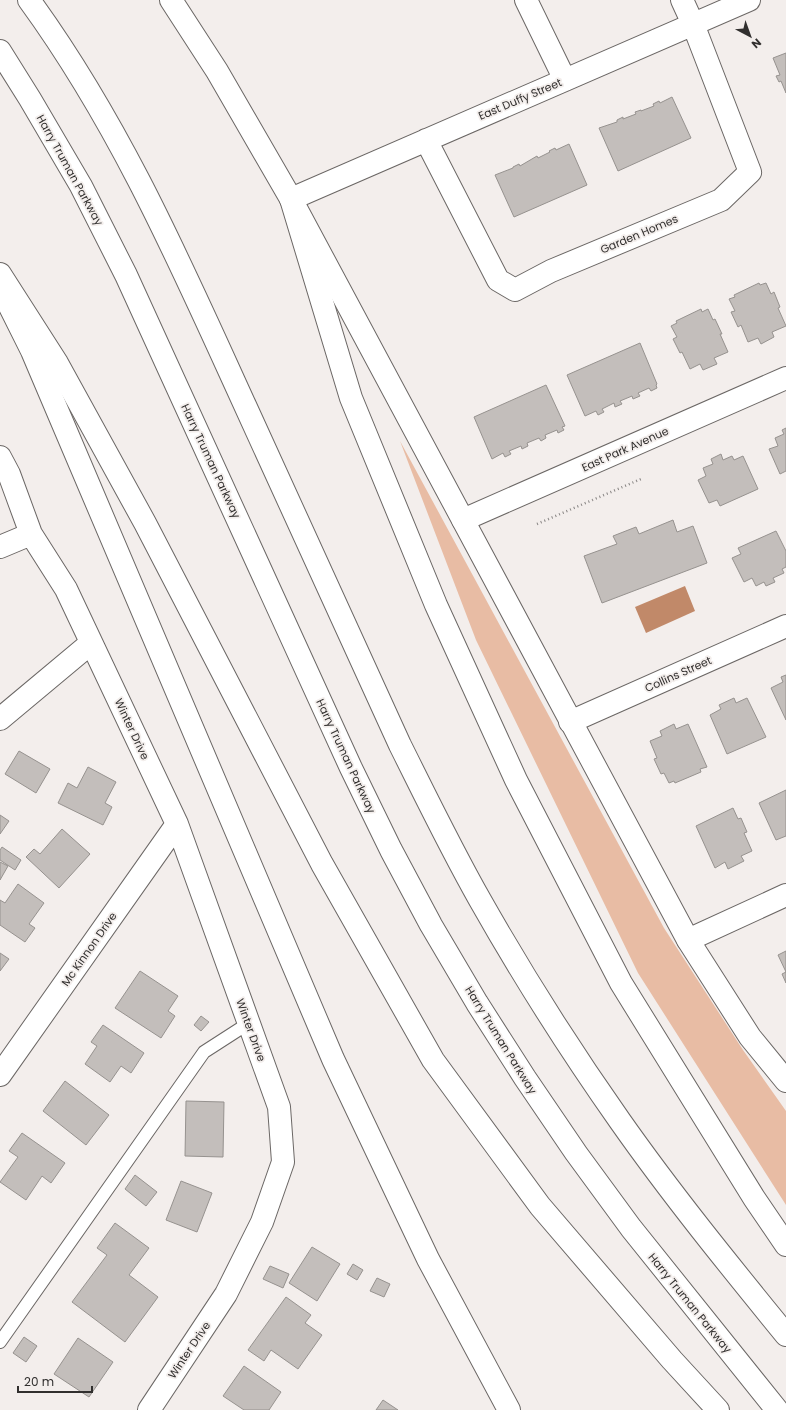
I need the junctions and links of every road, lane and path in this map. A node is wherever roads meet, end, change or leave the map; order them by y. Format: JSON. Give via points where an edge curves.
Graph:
{"nodes":[{"id":1,"x":29,"y":0,"type":"edge"},
{"id":2,"x":171,"y":0,"type":"edge"},
{"id":3,"x":526,"y":0,"type":"edge"},
{"id":4,"x":682,"y":0,"type":"edge"},
{"id":5,"x":749,"y":0,"type":"edge"},
{"id":6,"x":693,"y":24,"type":"junction"},
{"id":7,"x":0,"y":51,"type":"edge"},
{"id":8,"x":565,"y":80,"type":"junction"},
{"id":9,"x":426,"y":140,"type":"junction"},
{"id":10,"x":291,"y":199,"type":"junction"},
{"id":11,"x":0,"y":274,"type":"edge"},
{"id":12,"x":0,"y":287,"type":"edge"},
{"id":13,"x":786,"y":378,"type":"edge"},
{"id":14,"x":0,"y":457,"type":"edge"},
{"id":15,"x":641,"y":479,"type":"dead end"},
{"id":16,"x":463,"y":520,"type":"junction"},
{"id":17,"x":537,"y":524,"type":"dead end"},
{"id":18,"x":31,"y":534,"type":"junction"},
{"id":19,"x":0,"y":548,"type":"edge"},
{"id":20,"x":786,"y":626,"type":"edge"},
{"id":21,"x":92,"y":643,"type":"junction"},
{"id":22,"x":0,"y":719,"type":"edge"},
{"id":23,"x":570,"y":722,"type":"junction"},
{"id":24,"x":177,"y":824,"type":"junction"},
{"id":25,"x":786,"y":895,"type":"edge"},
{"id":26,"x":688,"y":940,"type":"junction"},
{"id":27,"x":249,"y":1023,"type":"junction"},
{"id":28,"x":0,"y":1074,"type":"edge"},
{"id":29,"x":786,"y":1081,"type":"edge"},
{"id":30,"x":786,"y":1246,"type":"edge"},
{"id":31,"x":786,"y":1334,"type":"edge"},
{"id":32,"x":0,"y":1342,"type":"edge"},
{"id":33,"x":149,"y":1410,"type":"edge"},
{"id":34,"x":509,"y":1410,"type":"edge"},
{"id":35,"x":718,"y":1410,"type":"edge"},
{"id":36,"x":777,"y":1410,"type":"edge"}],
"edges":[{"from":1,"to":31,"type":"main road","via":[[80,76],[129,160],[175,252],[400,745],[479,898],[527,980],[621,1122],[674,1195]]},
{"from":2,"to":10,"type":"main road","via":[[217,71]]},
{"from":3,"to":8,"type":"main road"},
{"from":4,"to":6,"type":"main road","name":"Garden Homes"},
{"from":5,"to":6,"type":"main road","name":"East Duffy Street"},
{"from":6,"to":8,"type":"main road","name":"East Duffy Street"},
{"from":6,"to":9,"type":"main road","name":"Garden Homes","via":[[750,172],[721,200],[550,271],[515,290],[498,280]]},
{"from":7,"to":36,"type":"main road","name":"Harry Truman Parkway","via":[[81,186],[126,275],[351,768],[431,925],[481,1009],[576,1154],[631,1228]]},
{"from":8,"to":9,"type":"main road","name":"East Duffy Street"},
{"from":9,"to":10,"type":"main road","name":"East Duffy Street"},
{"from":10,"to":16,"type":"main road"},
{"from":10,"to":30,"type":"main road","via":[[351,398],[436,605],[516,780],[621,983]]},
{"from":11,"to":35,"type":"main road","via":[[57,363],[145,523],[322,864],[433,1060],[540,1206]]},
{"from":12,"to":34,"type":"main road","via":[[32,351],[334,1059],[428,1259]]},
{"from":13,"to":16,"type":"main road","name":"East Park Avenue"},
{"from":14,"to":18,"type":"main road","name":"Winter Drive"},
{"from":15,"to":17,"type":"path"},
{"from":16,"to":23,"type":"main road"},
{"from":18,"to":19,"type":"main road"},
{"from":18,"to":21,"type":"main road","name":"Winter Drive","via":[[66,589]]},
{"from":20,"to":23,"type":"main road","name":"Collins Street"},
{"from":21,"to":22,"type":"main road"},
{"from":21,"to":24,"type":"main road","name":"Winter Drive"},
{"from":23,"to":26,"type":"main road"},
{"from":24,"to":27,"type":"main road","name":"Winter Drive"},
{"from":24,"to":28,"type":"main road","name":"Mc Kinnon Drive"},
{"from":25,"to":26,"type":"main road"},
{"from":26,"to":29,"type":"main road","via":[[750,1037]]},
{"from":27,"to":32,"type":"lane","via":[[204,1052]]},
{"from":27,"to":33,"type":"main road","name":"Winter Drive","via":[[279,1106],[283,1162],[262,1222],[226,1294]]}]}
